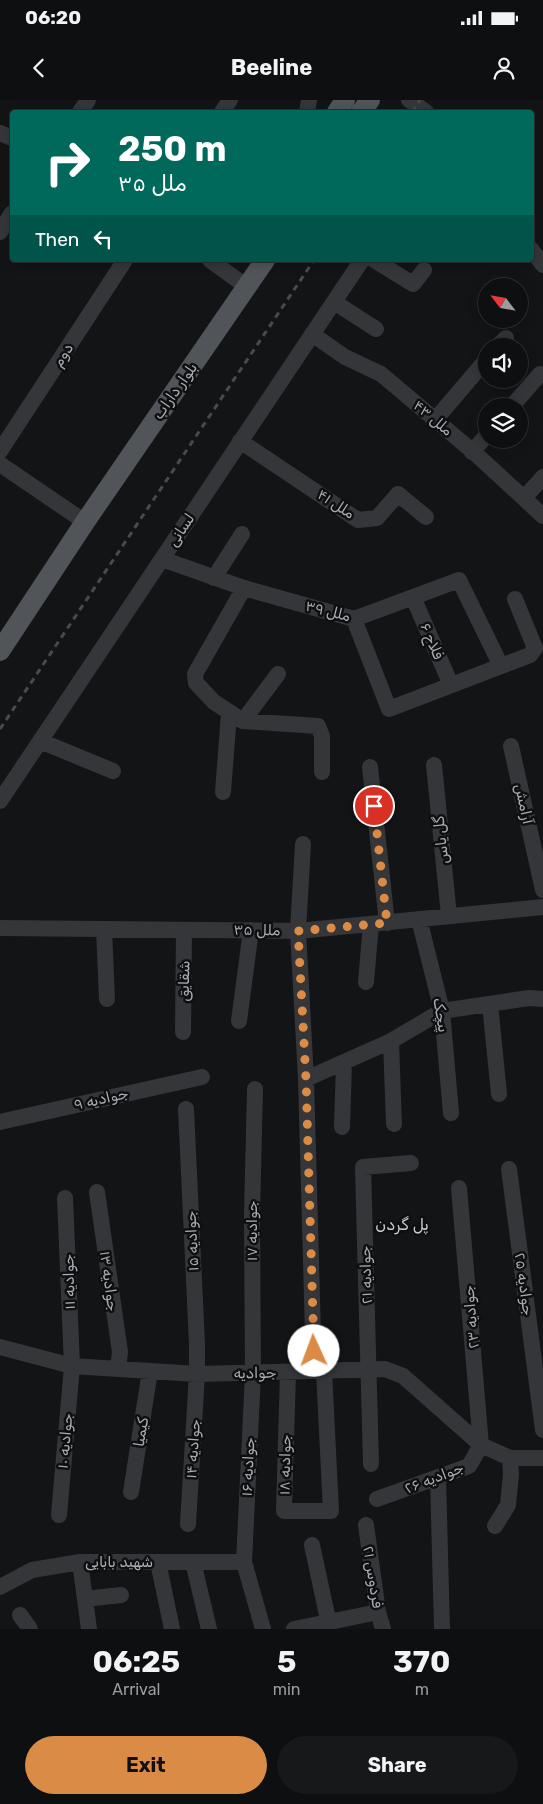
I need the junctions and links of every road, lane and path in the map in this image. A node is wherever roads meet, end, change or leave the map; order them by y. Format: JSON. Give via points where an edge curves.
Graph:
{"nodes":[{"id":1,"x":408,"y":100,"type":"edge"},
{"id":2,"x":423,"y":110,"type":"edge"},
{"id":3,"x":10,"y":216,"type":"edge"},
{"id":4,"x":0,"y":232,"type":"edge"},
{"id":5,"x":534,"y":253,"type":"edge"},
{"id":6,"x":124,"y":262,"type":"edge"},
{"id":7,"x":213,"y":262,"type":"edge"},
{"id":8,"x":264,"y":262,"type":"edge"},
{"id":9,"x":361,"y":262,"type":"edge"},
{"id":10,"x":377,"y":262,"type":"edge"},
{"id":11,"x":543,"y":265,"type":"edge"},
{"id":12,"x":424,"y":270,"type":"dead end"},
{"id":13,"x":247,"y":287,"type":"junction"},
{"id":14,"x":334,"y":302,"type":"junction"},
{"id":15,"x":376,"y":329,"type":"dead end"},
{"id":16,"x":312,"y":334,"type":"junction"},
{"id":17,"x":478,"y":369,"type":"edge"},
{"id":18,"x":540,"y":374,"type":"dead end"},
{"id":19,"x":519,"y":398,"type":"edge"},
{"id":20,"x":435,"y":420,"type":"junction"},
{"id":21,"x":240,"y":441,"type":"junction"},
{"id":22,"x":478,"y":445,"type":"edge"},
{"id":23,"x":0,"y":450,"type":"edge"},
{"id":24,"x":472,"y":452,"type":"junction"},
{"id":25,"x":0,"y":464,"type":"edge"},
{"id":26,"x":543,"y":477,"type":"edge"},
{"id":27,"x":524,"y":498,"type":"junction"},
{"id":28,"x":543,"y":516,"type":"edge"},
{"id":29,"x":426,"y":517,"type":"dead end"},
{"id":30,"x":85,"y":522,"type":"junction"},
{"id":31,"x":242,"y":534,"type":"dead end"},
{"id":32,"x":162,"y":559,"type":"junction"},
{"id":33,"x":214,"y":578,"type":"junction"},
{"id":34,"x":244,"y":588,"type":"junction"},
{"id":35,"x":413,"y":597,"type":"junction"},
{"id":36,"x":514,"y":599,"type":"dead end"},
{"id":37,"x":354,"y":619,"type":"junction"},
{"id":38,"x":0,"y":627,"type":"edge"},
{"id":39,"x":0,"y":651,"type":"edge"},
{"id":40,"x":501,"y":666,"type":"junction"},
{"id":41,"x":278,"y":674,"type":"dead end"},
{"id":42,"x":451,"y":685,"type":"junction"},
{"id":43,"x":236,"y":717,"type":"junction"},
{"id":44,"x":40,"y":741,"type":"junction"},
{"id":45,"x":511,"y":746,"type":"dead end"},
{"id":46,"x":434,"y":764,"type":"dead end"},
{"id":47,"x":370,"y":767,"type":"dead end"},
{"id":48,"x":113,"y":771,"type":"dead end"},
{"id":49,"x":322,"y":772,"type":"dead end"},
{"id":50,"x":223,"y":792,"type":"dead end"},
{"id":51,"x":0,"y":801,"type":"edge"},
{"id":52,"x":303,"y":844,"type":"dead end"},
{"id":53,"x":543,"y":890,"type":"edge"},
{"id":54,"x":543,"y":907,"type":"edge"},
{"id":55,"x":449,"y":916,"type":"junction"},
{"id":56,"x":419,"y":920,"type":"junction"},
{"id":57,"x":379,"y":924,"type":"junction"},
{"id":58,"x":0,"y":928,"type":"edge"},
{"id":59,"x":104,"y":929,"type":"junction"},
{"id":60,"x":184,"y":930,"type":"junction"},
{"id":61,"x":250,"y":930,"type":"junction"},
{"id":62,"x":298,"y":931,"type":"junction"},
{"id":63,"x":366,"y":982,"type":"dead end"},
{"id":64,"x":107,"y":998,"type":"dead end"},
{"id":65,"x":543,"y":999,"type":"edge"},
{"id":66,"x":490,"y":1004,"type":"junction"},
{"id":67,"x":442,"y":1011,"type":"junction"},
{"id":68,"x":238,"y":1021,"type":"dead end"},
{"id":69,"x":183,"y":1032,"type":"dead end"},
{"id":70,"x":391,"y":1041,"type":"junction"},
{"id":71,"x":344,"y":1062,"type":"junction"},
{"id":72,"x":202,"y":1077,"type":"dead end"},
{"id":73,"x":306,"y":1079,"type":"junction"},
{"id":74,"x":255,"y":1090,"type":"dead end"},
{"id":75,"x":499,"y":1094,"type":"dead end"},
{"id":76,"x":186,"y":1109,"type":"dead end"},
{"id":77,"x":451,"y":1113,"type":"dead end"},
{"id":78,"x":0,"y":1122,"type":"edge"},
{"id":79,"x":394,"y":1124,"type":"dead end"},
{"id":80,"x":342,"y":1127,"type":"dead end"},
{"id":81,"x":411,"y":1163,"type":"dead end"},
{"id":82,"x":509,"y":1168,"type":"dead end"},
{"id":83,"x":459,"y":1188,"type":"dead end"},
{"id":84,"x":97,"y":1192,"type":"dead end"},
{"id":85,"x":66,"y":1198,"type":"dead end"},
{"id":86,"x":0,"y":1347,"type":"edge"},
{"id":87,"x":72,"y":1366,"type":"junction"},
{"id":88,"x":118,"y":1369,"type":"junction"},
{"id":89,"x":368,"y":1370,"type":"junction"},
{"id":90,"x":150,"y":1371,"type":"junction"},
{"id":91,"x":319,"y":1371,"type":"junction"},
{"id":92,"x":253,"y":1372,"type":"junction"},
{"id":93,"x":288,"y":1372,"type":"junction"},
{"id":94,"x":197,"y":1374,"type":"junction"},
{"id":95,"x":543,"y":1430,"type":"edge"},
{"id":96,"x":481,"y":1445,"type":"junction"},
{"id":97,"x":510,"y":1458,"type":"junction"},
{"id":98,"x":543,"y":1458,"type":"edge"},
{"id":99,"x":371,"y":1464,"type":"dead end"},
{"id":100,"x":438,"y":1478,"type":"junction"},
{"id":101,"x":131,"y":1492,"type":"dead end"},
{"id":102,"x":377,"y":1499,"type":"dead end"},
{"id":103,"x":59,"y":1515,"type":"dead end"},
{"id":104,"x":188,"y":1524,"type":"dead end"},
{"id":105,"x":366,"y":1525,"type":"dead end"},
{"id":106,"x":495,"y":1526,"type":"dead end"},
{"id":107,"x":312,"y":1546,"type":"dead end"},
{"id":108,"x":80,"y":1562,"type":"junction"},
{"id":109,"x":158,"y":1562,"type":"junction"},
{"id":110,"x":193,"y":1562,"type":"junction"},
{"id":111,"x":244,"y":1562,"type":"junction"},
{"id":112,"x":0,"y":1587,"type":"edge"},
{"id":113,"x":121,"y":1595,"type":"dead end"},
{"id":114,"x":85,"y":1599,"type":"junction"},
{"id":115,"x":378,"y":1612,"type":"junction"},
{"id":116,"x":20,"y":1615,"type":"dead end"},
{"id":117,"x":329,"y":1626,"type":"edge"},
{"id":118,"x":30,"y":1629,"type":"edge"},
{"id":119,"x":89,"y":1629,"type":"edge"},
{"id":120,"x":172,"y":1629,"type":"edge"},
{"id":121,"x":208,"y":1629,"type":"edge"},
{"id":122,"x":263,"y":1629,"type":"edge"},
{"id":123,"x":294,"y":1629,"type":"edge"},
{"id":124,"x":383,"y":1629,"type":"edge"},
{"id":125,"x":442,"y":1629,"type":"edge"}],
"edges":[{"from":1,"to":2,"type":"street"},
{"from":3,"to":4,"type":"street"},
{"from":5,"to":11,"type":"street"},
{"from":6,"to":23,"type":"street","name":"دوم"},
{"from":7,"to":13,"type":"street"},
{"from":8,"to":13,"type":"main road","name":"بلوار داراب"},
{"from":9,"to":14,"type":"street","name":"لسانی"},
{"from":10,"to":12,"type":"street","via":[[413,284]]},
{"from":13,"to":30,"type":"main road","name":"بلوار داراب"},
{"from":14,"to":15,"type":"street"},
{"from":14,"to":16,"type":"street","name":"لسانی"},
{"from":16,"to":20,"type":"street","name":"ملل ۴۳","via":[[345,357],[381,374]]},
{"from":16,"to":21,"type":"street","name":"لسانی"},
{"from":17,"to":20,"type":"street"},
{"from":18,"to":19,"type":"street"},
{"from":20,"to":24,"type":"street","name":"ملل ۴۳"},
{"from":21,"to":29,"type":"street","name":"ملل ۴۱","via":[[358,520],[376,518],[398,494]]},
{"from":21,"to":32,"type":"street","name":"لسانی"},
{"from":22,"to":24,"type":"street"},
{"from":24,"to":27,"type":"street","name":"ملل ۴۳"},
{"from":25,"to":30,"type":"street"},
{"from":26,"to":27,"type":"street"},
{"from":27,"to":28,"type":"street","name":"ملل ۴۳"},
{"from":30,"to":38,"type":"main road","name":"بلوار داراب","via":[[64,533]]},
{"from":30,"to":39,"type":"main road","name":"بلوار داراب"},
{"from":31,"to":33,"type":"street"},
{"from":32,"to":33,"type":"street","name":"ملل ۳۹"},
{"from":32,"to":44,"type":"street","name":"لسانی"},
{"from":33,"to":34,"type":"street","name":"ملل ۳۹"},
{"from":34,"to":37,"type":"street","name":"ملل ۳۹"},
{"from":34,"to":43,"type":"street","via":[[195,674],[196,684]]},
{"from":35,"to":37,"type":"street","name":"ملل ۳۹"},
{"from":35,"to":40,"type":"street","name":"ملل ۳۹","via":[[459,580]]},
{"from":35,"to":42,"type":"street","name":"فلاح ۶"},
{"from":36,"to":40,"type":"street","via":[[535,648],[530,655]]},
{"from":37,"to":42,"type":"street","via":[[389,709]]},
{"from":40,"to":42,"type":"street"},
{"from":41,"to":43,"type":"street"},
{"from":43,"to":49,"type":"street","via":[[318,726],[322,736]]},
{"from":43,"to":50,"type":"street"},
{"from":44,"to":48,"type":"street"},
{"from":44,"to":51,"type":"street","name":"لسانی"},
{"from":45,"to":53,"type":"street","name":"آرامش"},
{"from":46,"to":55,"type":"street","name":"گل یاس"},
{"from":47,"to":57,"type":"street"},
{"from":52,"to":62,"type":"street"},
{"from":54,"to":55,"type":"street","name":"ملل ۳۵"},
{"from":55,"to":56,"type":"street","name":"ملل ۳۵"},
{"from":56,"to":57,"type":"street","name":"ملل ۳۵"},
{"from":56,"to":67,"type":"street","name":"پیچک"},
{"from":57,"to":62,"type":"street","name":"ملل ۳۵"},
{"from":57,"to":63,"type":"street"},
{"from":58,"to":59,"type":"street","name":"ملل ۳۵"},
{"from":59,"to":60,"type":"street","name":"ملل ۳۵"},
{"from":59,"to":64,"type":"street"},
{"from":60,"to":61,"type":"street","name":"ملل ۳۵"},
{"from":60,"to":69,"type":"street","name":"شقایق"},
{"from":61,"to":62,"type":"street","name":"ملل ۳۵"},
{"from":61,"to":68,"type":"street"},
{"from":62,"to":73,"type":"street"},
{"from":65,"to":66,"type":"street"},
{"from":66,"to":67,"type":"street"},
{"from":66,"to":75,"type":"street"},
{"from":67,"to":70,"type":"street"},
{"from":67,"to":77,"type":"street","name":"پیچک"},
{"from":70,"to":71,"type":"street"},
{"from":70,"to":79,"type":"street"},
{"from":71,"to":73,"type":"street"},
{"from":71,"to":80,"type":"street"},
{"from":72,"to":78,"type":"street","name":"جوادیه ۹"},
{"from":73,"to":91,"type":"street"},
{"from":74,"to":92,"type":"street","name":"جوادیه ۱۷"},
{"from":76,"to":94,"type":"street","name":"جوادیه ۱۵"},
{"from":81,"to":89,"type":"street","name":"جوادیه ۲۱","via":[[363,1167]]},
{"from":82,"to":95,"type":"street","name":"جوادیه ۲۵"},
{"from":83,"to":96,"type":"street","name":"جوادیه ۲۳"},
{"from":84,"to":88,"type":"street","name":"جوادیه ۱۳","via":[[120,1352]]},
{"from":85,"to":87,"type":"street","name":"جوادیه ۱۱"},
{"from":86,"to":87,"type":"street","name":"جوادیه"},
{"from":87,"to":88,"type":"street","name":"جوادیه"},
{"from":87,"to":103,"type":"street","name":"جوادیه ۱۰"},
{"from":88,"to":90,"type":"street","name":"جوادیه"},
{"from":89,"to":91,"type":"street","name":"جوادیه"},
{"from":89,"to":96,"type":"street","name":"جوادیه","via":[[385,1369],[403,1376]]},
{"from":89,"to":99,"type":"street"},
{"from":90,"to":94,"type":"street","name":"جوادیه"},
{"from":90,"to":101,"type":"street","name":"کیمیا"},
{"from":91,"to":93,"type":"street","name":"جوادیه"},
{"from":91,"to":93,"type":"street","name":"جوادیه ۱۸","via":[[331,1511],[284,1511]]},
{"from":92,"to":93,"type":"street","name":"جوادیه"},
{"from":92,"to":94,"type":"street","name":"جوادیه"},
{"from":92,"to":111,"type":"street","name":"جوادیه ۱۶"},
{"from":94,"to":104,"type":"street","name":"جوادیه ۱۴"},
{"from":96,"to":97,"type":"street","name":"جوادیه"},
{"from":96,"to":100,"type":"street","name":"جوادیه ۲۶","via":[[469,1466]]},
{"from":97,"to":98,"type":"street","name":"جوادیه"},
{"from":97,"to":106,"type":"street","via":[[508,1505]]},
{"from":100,"to":102,"type":"street","name":"جوادیه ۲۶"},
{"from":100,"to":125,"type":"street"},
{"from":105,"to":115,"type":"street","name":"فردوس ۲۱"},
{"from":107,"to":117,"type":"street"},
{"from":108,"to":109,"type":"street","name":"شهید بابایی"},
{"from":108,"to":112,"type":"street","name":"شهید بابایی","via":[[32,1570]]},
{"from":108,"to":114,"type":"street"},
{"from":109,"to":110,"type":"street","name":"شهید بابایی"},
{"from":109,"to":120,"type":"street"},
{"from":110,"to":111,"type":"street","name":"شهید بابایی"},
{"from":110,"to":121,"type":"street"},
{"from":111,"to":122,"type":"street","name":"جوادیه ۱۶"},
{"from":113,"to":114,"type":"street"},
{"from":114,"to":119,"type":"street"},
{"from":115,"to":117,"type":"street"},
{"from":115,"to":124,"type":"street","name":"فردوس ۲۱"},
{"from":116,"to":118,"type":"street"},
{"from":117,"to":123,"type":"street"}]}
